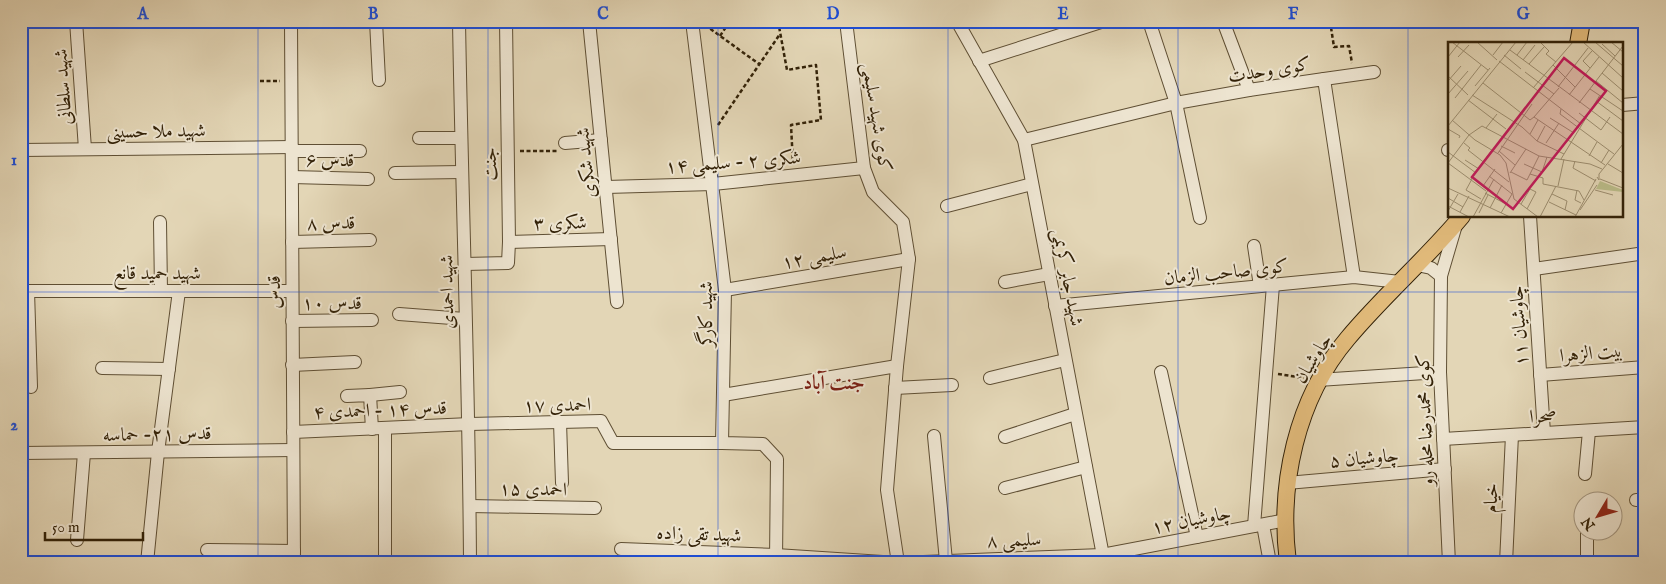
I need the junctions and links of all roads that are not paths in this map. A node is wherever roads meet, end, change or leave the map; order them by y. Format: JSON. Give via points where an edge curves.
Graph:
{"nodes":[{"id":1,"x":76,"y":21,"type":"edge"},
{"id":2,"x":291,"y":21,"type":"edge"},
{"id":3,"x":376,"y":21,"type":"edge"},
{"id":4,"x":459,"y":21,"type":"edge"},
{"id":5,"x":506,"y":21,"type":"edge"},
{"id":6,"x":589,"y":21,"type":"edge"},
{"id":7,"x":692,"y":21,"type":"edge"},
{"id":8,"x":846,"y":21,"type":"edge"},
{"id":9,"x":956,"y":21,"type":"edge"},
{"id":10,"x":1104,"y":21,"type":"edge"},
{"id":11,"x":1149,"y":21,"type":"edge"},
{"id":12,"x":1223,"y":21,"type":"edge"},
{"id":13,"x":1582,"y":21,"type":"edge"},
{"id":14,"x":1578,"y":42,"type":"edge"},
{"id":15,"x":979,"y":61,"type":"junction"},
{"id":16,"x":1374,"y":72,"type":"dead end"},
{"id":17,"x":1324,"y":79,"type":"junction"},
{"id":18,"x":380,"y":80,"type":"dead end"},
{"id":19,"x":1249,"y":90,"type":"junction"},
{"id":20,"x":1645,"y":102,"type":"edge"},
{"id":21,"x":1176,"y":103,"type":"junction"},
{"id":22,"x":1624,"y":105,"type":"edge"},
{"id":23,"x":419,"y":138,"type":"dead end"},
{"id":24,"x":461,"y":138,"type":"junction"},
{"id":25,"x":601,"y":140,"type":"junction"},
{"id":26,"x":1024,"y":140,"type":"junction"},
{"id":27,"x":565,"y":142,"type":"road end"},
{"id":28,"x":292,"y":149,"type":"junction"},
{"id":29,"x":21,"y":150,"type":"edge"},
{"id":30,"x":85,"y":150,"type":"junction"},
{"id":31,"x":360,"y":151,"type":"dead end"},
{"id":32,"x":864,"y":168,"type":"junction"},
{"id":33,"x":462,"y":172,"type":"junction"},
{"id":34,"x":395,"y":173,"type":"dead end"},
{"id":35,"x":292,"y":177,"type":"junction"},
{"id":36,"x":368,"y":178,"type":"dead end"},
{"id":37,"x":713,"y":184,"type":"junction"},
{"id":38,"x":1032,"y":184,"type":"junction"},
{"id":39,"x":606,"y":187,"type":"junction"},
{"id":40,"x":947,"y":206,"type":"dead end"},
{"id":41,"x":1200,"y":218,"type":"dead end"},
{"id":42,"x":1530,"y":218,"type":"edge"},
{"id":43,"x":1459,"y":219,"type":"edge"},
{"id":44,"x":160,"y":222,"type":"dead end"},
{"id":45,"x":611,"y":239,"type":"junction"},
{"id":46,"x":370,"y":240,"type":"dead end"},
{"id":47,"x":292,"y":242,"type":"junction"},
{"id":48,"x":509,"y":242,"type":"junction"},
{"id":49,"x":1254,"y":246,"type":"dead end"},
{"id":50,"x":1645,"y":253,"type":"edge"},
{"id":51,"x":909,"y":259,"type":"junction"},
{"id":52,"x":465,"y":264,"type":"junction"},
{"id":53,"x":1418,"y":265,"type":"junction"},
{"id":54,"x":1534,"y":269,"type":"junction"},
{"id":55,"x":1049,"y":274,"type":"junction"},
{"id":56,"x":1441,"y":276,"type":"junction"},
{"id":57,"x":1354,"y":277,"type":"junction"},
{"id":58,"x":1005,"y":282,"type":"dead end"},
{"id":59,"x":1400,"y":282,"type":"junction"},
{"id":60,"x":1273,"y":285,"type":"junction"},
{"id":61,"x":1260,"y":286,"type":"junction"},
{"id":62,"x":725,"y":290,"type":"junction"},
{"id":63,"x":25,"y":291,"type":"edge"},
{"id":64,"x":161,"y":291,"type":"junction"},
{"id":65,"x":179,"y":291,"type":"junction"},
{"id":66,"x":292,"y":291,"type":"junction"},
{"id":67,"x":617,"y":302,"type":"dead end"},
{"id":68,"x":1055,"y":306,"type":"junction"},
{"id":69,"x":399,"y":314,"type":"dead end"},
{"id":70,"x":465,"y":319,"type":"junction"},
{"id":71,"x":372,"y":320,"type":"dead end"},
{"id":72,"x":292,"y":321,"type":"junction"},
{"id":73,"x":1065,"y":360,"type":"junction"},
{"id":74,"x":355,"y":362,"type":"dead end"},
{"id":75,"x":292,"y":366,"type":"junction"},
{"id":76,"x":897,"y":366,"type":"junction"},
{"id":77,"x":1645,"y":367,"type":"edge"},
{"id":78,"x":102,"y":368,"type":"dead end"},
{"id":79,"x":168,"y":368,"type":"junction"},
{"id":80,"x":1161,"y":372,"type":"dead end"},
{"id":81,"x":1440,"y":372,"type":"junction"},
{"id":82,"x":1540,"y":375,"type":"junction"},
{"id":83,"x":990,"y":378,"type":"dead end"},
{"id":84,"x":1318,"y":380,"type":"junction"},
{"id":85,"x":952,"y":385,"type":"dead end"},
{"id":86,"x":31,"y":387,"type":"dead end"},
{"id":87,"x":895,"y":388,"type":"junction"},
{"id":88,"x":400,"y":392,"type":"dead end"},
{"id":89,"x":370,"y":395,"type":"junction"},
{"id":90,"x":723,"y":395,"type":"junction"},
{"id":91,"x":347,"y":396,"type":"dead end"},
{"id":92,"x":1076,"y":414,"type":"junction"},
{"id":93,"x":560,"y":422,"type":"junction"},
{"id":94,"x":470,"y":424,"type":"junction"},
{"id":95,"x":1645,"y":427,"type":"edge"},
{"id":96,"x":372,"y":428,"type":"junction"},
{"id":97,"x":385,"y":428,"type":"junction"},
{"id":98,"x":1589,"y":431,"type":"junction"},
{"id":99,"x":293,"y":432,"type":"junction"},
{"id":100,"x":1544,"y":433,"type":"junction"},
{"id":101,"x":1512,"y":435,"type":"junction"},
{"id":102,"x":934,"y":436,"type":"dead end"},
{"id":103,"x":1006,"y":438,"type":"dead end"},
{"id":104,"x":1443,"y":439,"type":"junction"},
{"id":105,"x":722,"y":444,"type":"junction"},
{"id":106,"x":293,"y":450,"type":"junction"},
{"id":107,"x":84,"y":452,"type":"junction"},
{"id":108,"x":158,"y":452,"type":"junction"},
{"id":109,"x":21,"y":453,"type":"edge"},
{"id":110,"x":1086,"y":467,"type":"junction"},
{"id":111,"x":1444,"y":469,"type":"junction"},
{"id":112,"x":1585,"y":474,"type":"dead end"},
{"id":113,"x":562,"y":482,"type":"dead end"},
{"id":114,"x":1287,"y":483,"type":"junction"},
{"id":115,"x":1004,"y":488,"type":"dead end"},
{"id":116,"x":470,"y":506,"type":"junction"},
{"id":117,"x":595,"y":508,"type":"dead end"},
{"id":118,"x":1286,"y":520,"type":"junction"},
{"id":119,"x":1258,"y":526,"type":"junction"},
{"id":120,"x":1197,"y":537,"type":"junction"},
{"id":121,"x":77,"y":540,"type":"dead end"},
{"id":122,"x":1587,"y":542,"type":"edge"},
{"id":123,"x":621,"y":549,"type":"dead end"},
{"id":124,"x":207,"y":550,"type":"dead end"},
{"id":125,"x":655,"y":556,"type":"edge"},
{"id":126,"x":294,"y":557,"type":"edge"},
{"id":127,"x":776,"y":559,"type":"edge"},
{"id":128,"x":1103,"y":559,"type":"edge"},
{"id":129,"x":946,"y":561,"type":"junction"},
{"id":130,"x":147,"y":563,"type":"edge"},
{"id":131,"x":385,"y":563,"type":"edge"},
{"id":132,"x":470,"y":563,"type":"edge"},
{"id":133,"x":898,"y":563,"type":"edge"},
{"id":134,"x":1270,"y":563,"type":"edge"},
{"id":135,"x":1288,"y":563,"type":"edge"},
{"id":136,"x":1449,"y":563,"type":"edge"},
{"id":137,"x":1506,"y":563,"type":"edge"},
{"id":138,"x":1587,"y":563,"type":"edge"}],
"edges":[{"from":1,"to":30,"type":"street","name":"شهید سلطانی"},
{"from":2,"to":28,"type":"street","name":"قدس"},
{"from":3,"to":18,"type":"street"},
{"from":4,"to":24,"type":"street","name":"شهید احمدی"},
{"from":5,"to":48,"type":"street","name":"جنت"},
{"from":6,"to":25,"type":"street","name":"شهید شکری"},
{"from":7,"to":37,"type":"street","name":"شهید کارگر"},
{"from":8,"to":32,"type":"street","name":"کوی شهید سلیمی"},
{"from":9,"to":15,"type":"street","name":"شهید جابر کریمی"},
{"from":10,"to":15,"type":"street"},
{"from":11,"to":21,"type":"street"},
{"from":12,"to":19,"type":"street"},
{"from":13,"to":14,"type":"main road"},
{"from":15,"to":26,"type":"street","name":"شهید جابر کریمی"},
{"from":16,"to":17,"type":"street"},
{"from":17,"to":19,"type":"street","name":"کوی وحدت"},
{"from":17,"to":57,"type":"street","name":"کوی وحدت"},
{"from":19,"to":21,"type":"street","name":"کوی وحدت"},
{"from":20,"to":22,"type":"street"},
{"from":21,"to":26,"type":"street","name":"کوی وحدت"},
{"from":21,"to":41,"type":"street"},
{"from":23,"to":24,"type":"street"},
{"from":24,"to":33,"type":"street","name":"شهید احمدی"},
{"from":25,"to":27,"type":"street"},
{"from":25,"to":39,"type":"street","name":"شهید شکری"},
{"from":26,"to":38,"type":"street","name":"شهید جابر کریمی"},
{"from":28,"to":30,"type":"street","name":"شهید ملا حسینی"},
{"from":28,"to":31,"type":"street","name":"شهید ملا حسینی"},
{"from":28,"to":35,"type":"street","name":"قدس"},
{"from":29,"to":30,"type":"street","name":"شهید ملا حسینی"},
{"from":32,"to":37,"type":"street","name":"شکری ۲ - سلیمی ۱۴"},
{"from":32,"to":51,"type":"street","name":"کوی شهید سلیمی","via":[[873,192],[903,222]]},
{"from":33,"to":34,"type":"street"},
{"from":33,"to":52,"type":"street","name":"شهید احمدی"},
{"from":35,"to":36,"type":"street","name":"قدس ۶"},
{"from":35,"to":47,"type":"street","name":"قدس"},
{"from":37,"to":39,"type":"street","name":"شکری ۲ - سلیمی ۱۴"},
{"from":37,"to":62,"type":"street","name":"شهید کارگر"},
{"from":38,"to":40,"type":"street"},
{"from":38,"to":55,"type":"street","name":"شهید جابر کریمی"},
{"from":39,"to":45,"type":"street","name":"شهید شکری"},
{"from":42,"to":54,"type":"street","name":"چاوشیان ۱۱"},
{"from":43,"to":53,"type":"main road","name":"چاوشیان"},
{"from":43,"to":56,"type":"street","name":"کوی محمدرضا محله رو"},
{"from":44,"to":64,"type":"street"},
{"from":45,"to":48,"type":"street","name":"شکری ۳"},
{"from":45,"to":67,"type":"street","name":"شهید شکری"},
{"from":46,"to":47,"type":"street","name":"قدس ۸"},
{"from":47,"to":66,"type":"street","name":"قدس"},
{"from":48,"to":52,"type":"street","name":"جنت","via":[[508,262]]},
{"from":49,"to":61,"type":"street"},
{"from":50,"to":54,"type":"street"},
{"from":51,"to":62,"type":"street","name":"سلیمی ۱۲"},
{"from":51,"to":76,"type":"street","name":"کوی شهید سلیمی"},
{"from":52,"to":70,"type":"street","name":"شهید احمدی"},
{"from":53,"to":56,"type":"street","via":[[1431,268]]},
{"from":53,"to":59,"type":"main road","name":"چاوشیان"},
{"from":54,"to":82,"type":"street","name":"چاوشیان ۱۱"},
{"from":55,"to":58,"type":"street"},
{"from":55,"to":68,"type":"street","name":"شهید جابر کریمی"},
{"from":56,"to":81,"type":"street","name":"کوی محمدرضا محله رو"},
{"from":57,"to":59,"type":"street","name":"کوی صاحب الزمان"},
{"from":57,"to":60,"type":"street","name":"کوی صاحب الزمان"},
{"from":59,"to":84,"type":"main road","name":"چاوشیان","via":[[1346,340]]},
{"from":60,"to":61,"type":"street","name":"کوی صاحب الزمان"},
{"from":60,"to":119,"type":"street"},
{"from":61,"to":68,"type":"street","name":"کوی صاحب الزمان"},
{"from":62,"to":90,"type":"street","name":"شهید کارگر"},
{"from":63,"to":64,"type":"street","name":"شهید حمید قانع"},
{"from":63,"to":86,"type":"street"},
{"from":64,"to":65,"type":"street","name":"شهید حمید قانع"},
{"from":65,"to":66,"type":"street","name":"شهید حمید قانع"},
{"from":65,"to":79,"type":"street"},
{"from":66,"to":72,"type":"street","name":"قدس"},
{"from":68,"to":73,"type":"street","name":"شهید جابر کریمی"},
{"from":69,"to":70,"type":"street"},
{"from":70,"to":94,"type":"street","name":"شهید احمدی"},
{"from":71,"to":72,"type":"street","name":"قدس ۱۰"},
{"from":72,"to":75,"type":"street","name":"قدس"},
{"from":73,"to":83,"type":"street"},
{"from":73,"to":92,"type":"street","name":"شهید جابر کریمی"},
{"from":74,"to":75,"type":"street"},
{"from":75,"to":99,"type":"street","name":"قدس"},
{"from":76,"to":87,"type":"street","name":"کوی شهید سلیمی"},
{"from":76,"to":90,"type":"street"},
{"from":77,"to":82,"type":"street","name":"بیت الزهرا"},
{"from":78,"to":79,"type":"street"},
{"from":79,"to":108,"type":"street"},
{"from":80,"to":120,"type":"street"},
{"from":81,"to":84,"type":"street"},
{"from":81,"to":104,"type":"street","name":"کوی محمدرضا محله رو"},
{"from":82,"to":100,"type":"street","name":"چاوشیان ۱۱"},
{"from":84,"to":114,"type":"main road","name":"چاوشیان","via":[[1296,438]]},
{"from":85,"to":87,"type":"street"},
{"from":87,"to":133,"type":"street","name":"کوی شهید سلیمی","via":[[887,490]]},
{"from":88,"to":89,"type":"street"},
{"from":89,"to":91,"type":"street"},
{"from":89,"to":96,"type":"street"},
{"from":90,"to":105,"type":"street","name":"شهید کارگر"},
{"from":92,"to":103,"type":"street"},
{"from":92,"to":110,"type":"street","name":"شهید جابر کریمی"},
{"from":93,"to":94,"type":"street","name":"احمدی ۱۷"},
{"from":93,"to":105,"type":"street","name":"احمدی ۱۷","via":[[601,421],[613,443]]},
{"from":93,"to":113,"type":"street"},
{"from":94,"to":97,"type":"street","name":"قدس ۱۴ - احمدی ۴"},
{"from":94,"to":116,"type":"street","name":"شهید احمدی"},
{"from":95,"to":98,"type":"street","name":"صحرا"},
{"from":96,"to":97,"type":"street","name":"قدس ۱۴ - احمدی ۴"},
{"from":96,"to":99,"type":"street","name":"قدس ۱۴ - احمدی ۴"},
{"from":97,"to":131,"type":"street"},
{"from":98,"to":100,"type":"street","name":"صحرا"},
{"from":98,"to":112,"type":"street"},
{"from":99,"to":106,"type":"street","name":"قدس"},
{"from":100,"to":101,"type":"street","name":"صحرا"},
{"from":101,"to":104,"type":"street","name":"صحرا"},
{"from":101,"to":137,"type":"street","name":"خیام"},
{"from":102,"to":129,"type":"street"},
{"from":104,"to":111,"type":"street","name":"کوی محمدرضا محله رو"},
{"from":105,"to":127,"type":"street","via":[[763,444],[777,459]]},
{"from":106,"to":108,"type":"street","name":"قدس ۲۱- حماسه"},
{"from":106,"to":126,"type":"street","name":"قدس"},
{"from":107,"to":108,"type":"street","name":"قدس ۲۱- حماسه"},
{"from":107,"to":109,"type":"street","name":"قدس ۲۱- حماسه"},
{"from":107,"to":121,"type":"street"},
{"from":108,"to":130,"type":"street"},
{"from":110,"to":115,"type":"street"},
{"from":110,"to":128,"type":"street","name":"شهید جابر کریمی"},
{"from":111,"to":114,"type":"street","name":"چاوشیان ۵"},
{"from":111,"to":136,"type":"street","name":"کوی محمدرضا محله رو"},
{"from":114,"to":118,"type":"main road","name":"چاوشیان"},
{"from":116,"to":117,"type":"street","name":"احمدی ۱۵"},
{"from":116,"to":132,"type":"street","name":"شهید احمدی"},
{"from":118,"to":119,"type":"street","name":"چاوشیان ۱۲"},
{"from":118,"to":135,"type":"main road","name":"چاوشیان"},
{"from":119,"to":120,"type":"street","name":"چاوشیان ۱۲"},
{"from":119,"to":134,"type":"street"},
{"from":120,"to":128,"type":"street","name":"چاوشیان ۱۲"},
{"from":122,"to":138,"type":"street"},
{"from":123,"to":125,"type":"street","name":"شهید تقی زاده"},
{"from":124,"to":126,"type":"street"},
{"from":125,"to":127,"type":"street","name":"شهید تقی زاده"},
{"from":127,"to":133,"type":"street","name":"سلیمی ۸"},
{"from":128,"to":129,"type":"street","name":"سلیمی ۸"},
{"from":129,"to":133,"type":"street","name":"سلیمی ۸"}]}
